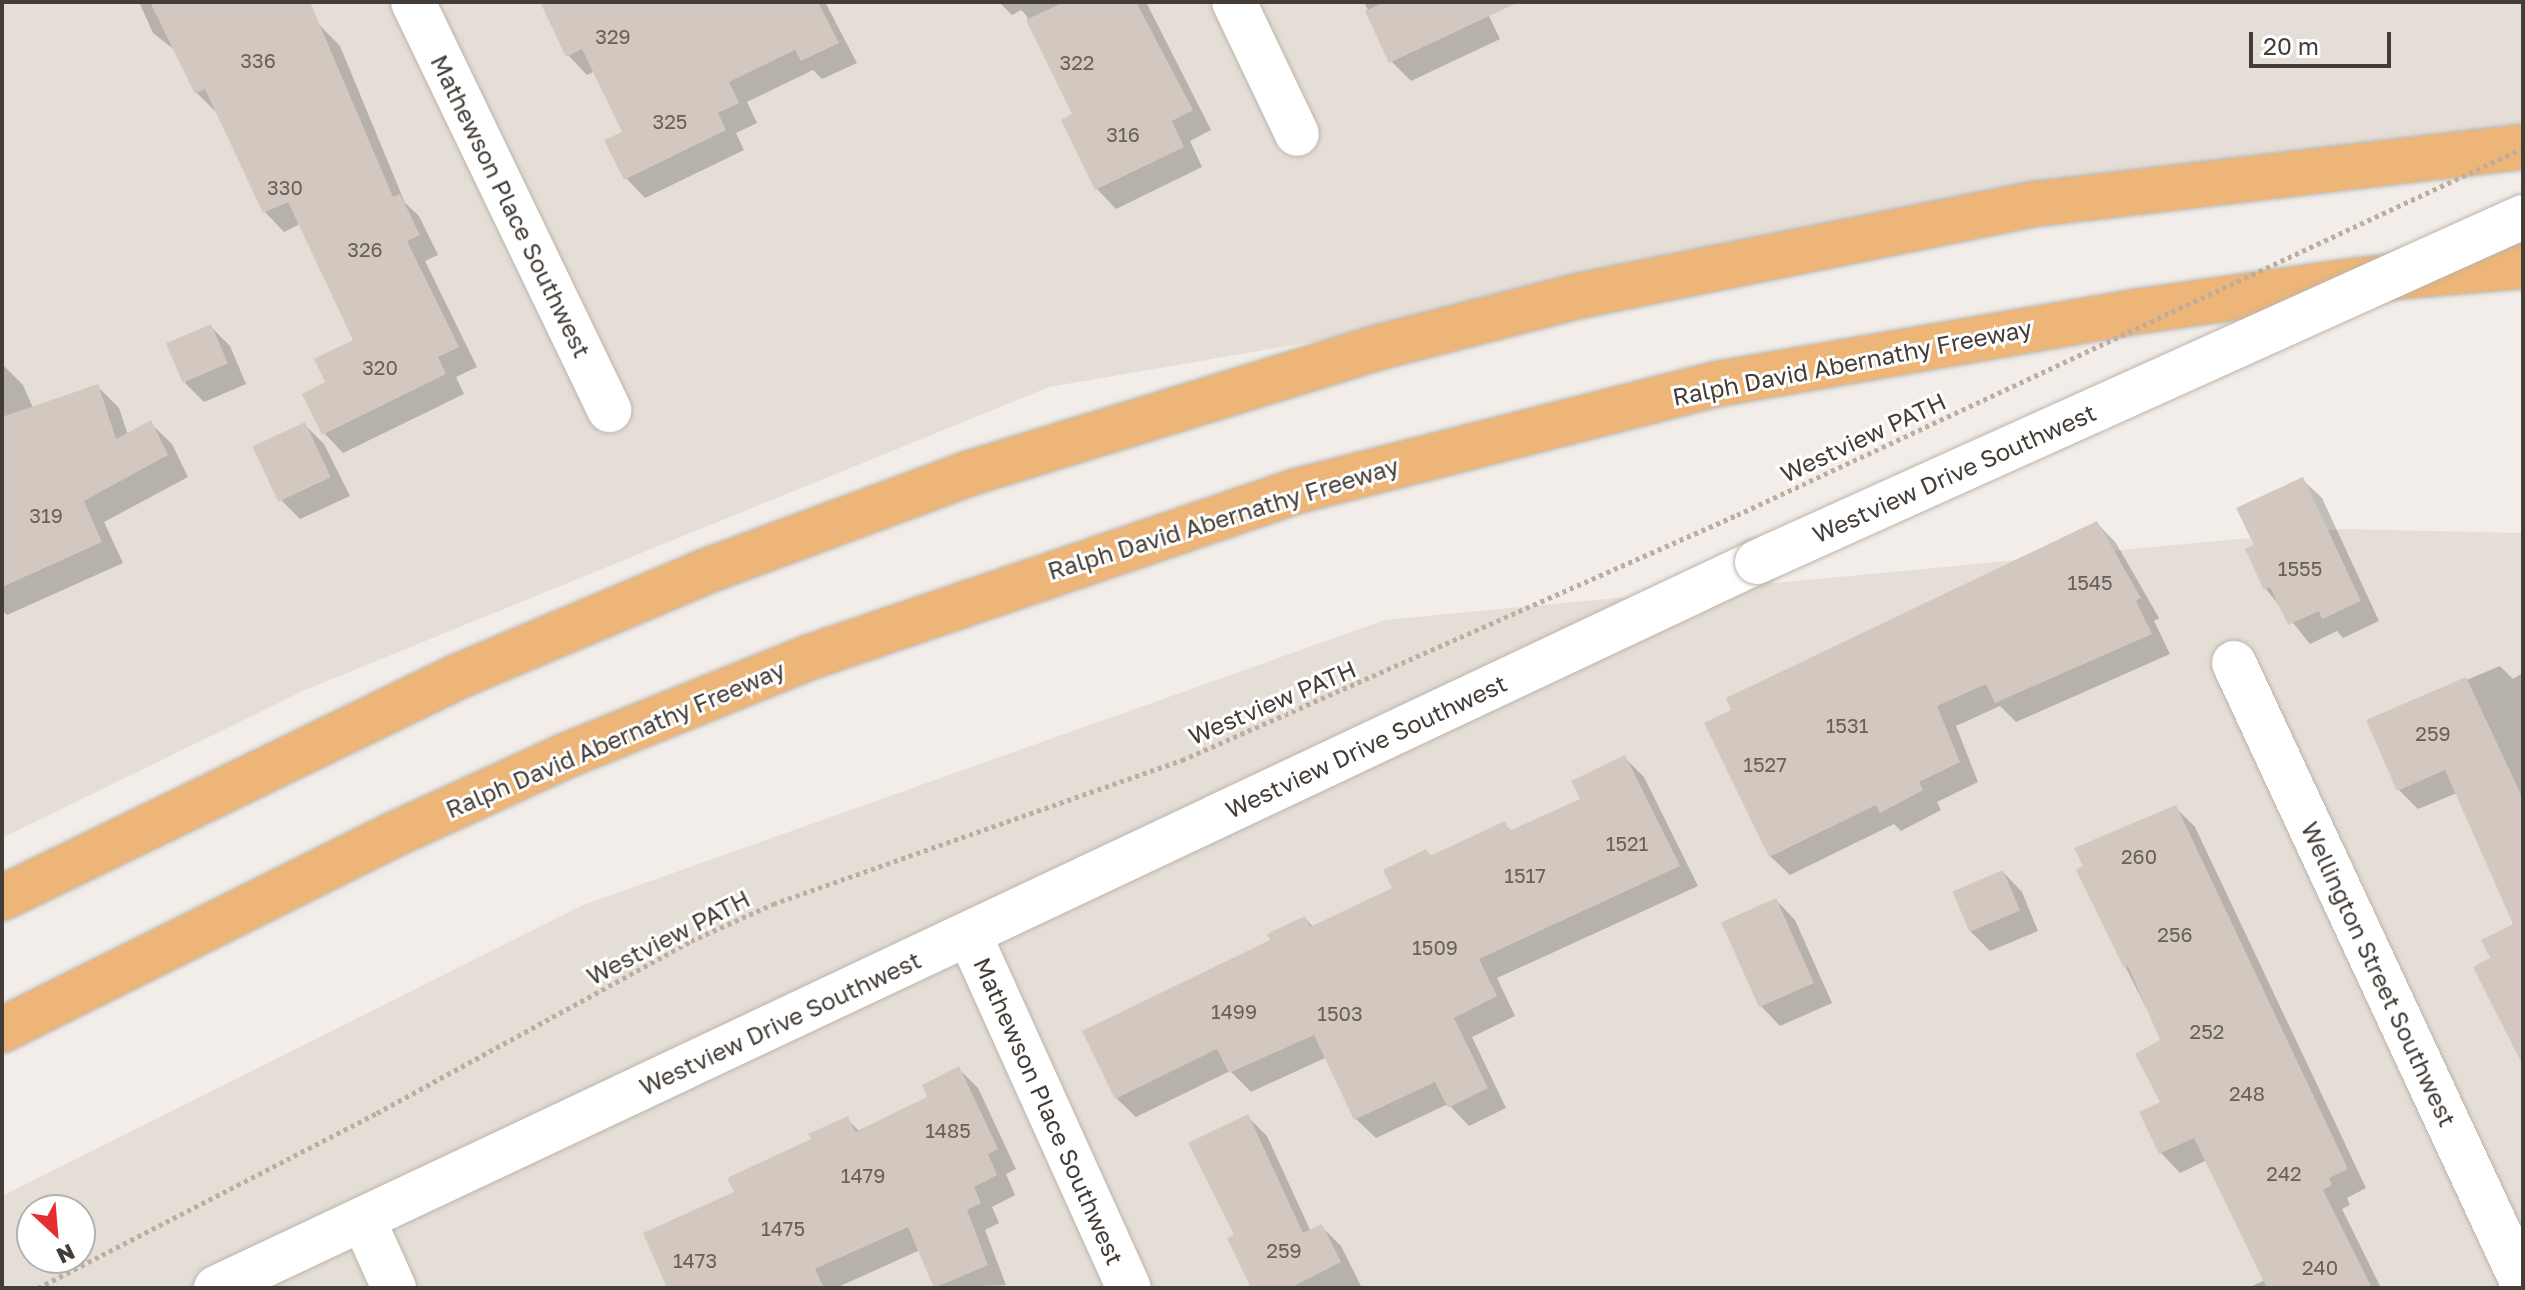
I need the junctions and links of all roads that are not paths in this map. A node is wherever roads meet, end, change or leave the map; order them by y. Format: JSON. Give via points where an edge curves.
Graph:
{"nodes":[{"id":1,"x":413,"y":2,"type":"edge"},
{"id":2,"x":1234,"y":2,"type":"edge"},
{"id":3,"x":1297,"y":134,"type":"dead end"},
{"id":4,"x":2523,"y":147,"type":"edge"},
{"id":5,"x":2523,"y":217,"type":"edge"},
{"id":6,"x":2523,"y":266,"type":"edge"},
{"id":7,"x":609,"y":410,"type":"dead end"},
{"id":8,"x":2234,"y":663,"type":"dead end"},
{"id":9,"x":2,"y":898,"type":"edge"},
{"id":10,"x":969,"y":934,"type":"junction"},
{"id":11,"x":2,"y":1030,"type":"edge"},
{"id":12,"x":363,"y":1219,"type":"junction"},
{"id":13,"x":2523,"y":1284,"type":"edge"},
{"id":14,"x":216,"y":1288,"type":"edge"},
{"id":15,"x":394,"y":1288,"type":"edge"},
{"id":16,"x":1129,"y":1288,"type":"edge"}],
"edges":[{"from":1,"to":7,"type":"street","name":"Mathewson Place Southwest"},
{"from":2,"to":3,"type":"street"},
{"from":4,"to":9,"type":"highway","via":[[2036,204],[1578,296],[1380,347],[967,474],[704,572],[457,677]]},
{"from":5,"to":10,"type":"street","name":"Westview Drive Southwest","bridge":true,"via":[[1757,562]]},
{"from":6,"to":11,"type":"highway","name":"Ralph David Abernathy Freeway","via":[[2358,280],[2148,310],[1733,382],[1297,491],[810,657],[565,756],[395,834]]},
{"from":8,"to":13,"type":"street","name":"Wellington Street Southwest"},
{"from":10,"to":12,"type":"street","name":"Westview Drive Southwest"},
{"from":10,"to":16,"type":"street","name":"Mathewson Place Southwest"},
{"from":12,"to":14,"type":"street","name":"Westview Drive Southwest"},
{"from":12,"to":15,"type":"street"}]}
